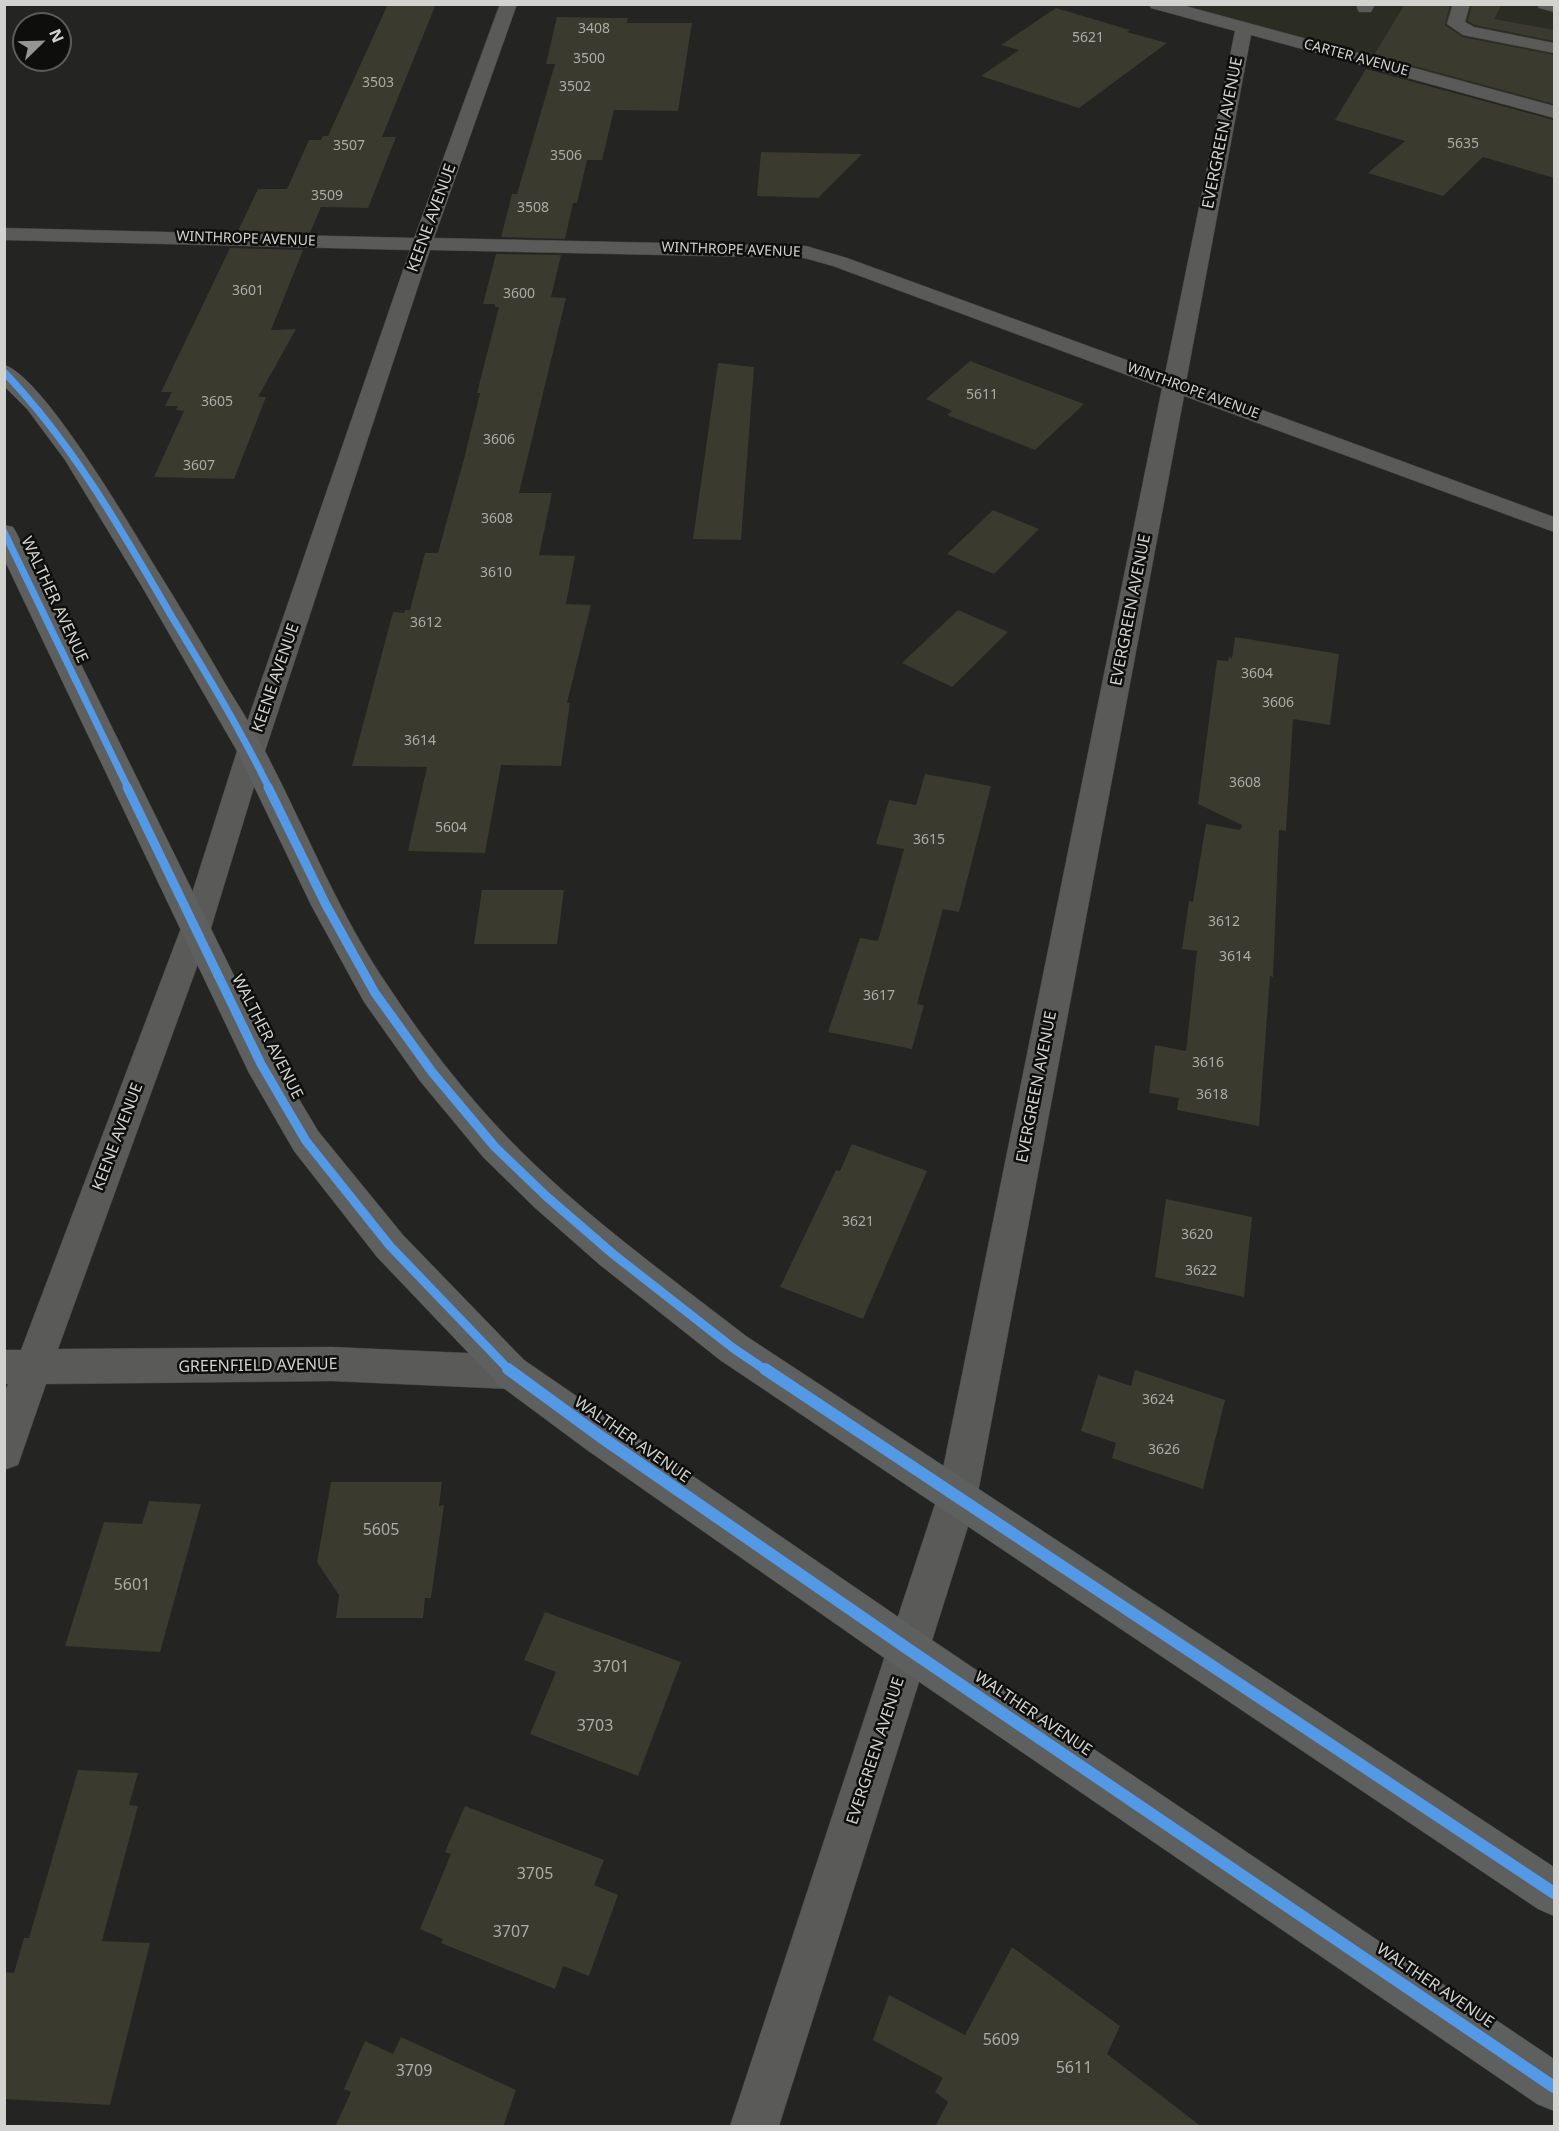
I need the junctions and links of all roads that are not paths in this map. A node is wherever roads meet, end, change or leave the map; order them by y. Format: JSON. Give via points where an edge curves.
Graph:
{"nodes":[{"id":1,"x":509,"y":4,"type":"edge"},
{"id":2,"x":1157,"y":4,"type":"edge"},
{"id":3,"x":1462,"y":4,"type":"edge"},
{"id":4,"x":1244,"y":28,"type":"junction"},
{"id":5,"x":1554,"y":48,"type":"edge"},
{"id":6,"x":1554,"y":112,"type":"edge"},
{"id":7,"x":4,"y":234,"type":"edge"},
{"id":8,"x":422,"y":244,"type":"junction"},
{"id":9,"x":4,"y":372,"type":"edge"},
{"id":10,"x":1175,"y":384,"type":"junction"},
{"id":11,"x":1554,"y":525,"type":"edge"},
{"id":12,"x":4,"y":532,"type":"edge"},
{"id":13,"x":251,"y":751,"type":"junction"},
{"id":14,"x":196,"y":928,"type":"junction"},
{"id":15,"x":18,"y":1368,"type":"edge"},
{"id":16,"x":511,"y":1372,"type":"junction"},
{"id":17,"x":4,"y":1452,"type":"edge"},
{"id":18,"x":957,"y":1498,"type":"junction"},
{"id":19,"x":908,"y":1649,"type":"junction"},
{"id":20,"x":1554,"y":1893,"type":"edge"},
{"id":21,"x":1554,"y":2087,"type":"edge"},
{"id":22,"x":755,"y":2127,"type":"edge"}],
"edges":[{"from":1,"to":8,"type":"street","name":"KEENE AVENUE"},
{"from":2,"to":4,"type":"street","name":"CARTER AVENUE"},
{"from":3,"to":5,"type":"street","via":[[1456,24],[1469,31]]},
{"from":4,"to":6,"type":"street","name":"CARTER AVENUE"},
{"from":4,"to":10,"type":"street","name":"EVERGREEN AVENUE"},
{"from":7,"to":8,"type":"street","name":"WINTHROPE AVENUE"},
{"from":8,"to":10,"type":"street","name":"WINTHROPE AVENUE","via":[[806,252]]},
{"from":8,"to":13,"type":"street","name":"KEENE AVENUE"},
{"from":9,"to":13,"type":"main road","via":[[35,404],[76,458]]},
{"from":10,"to":11,"type":"street","name":"WINTHROPE AVENUE"},
{"from":10,"to":18,"type":"street","name":"EVERGREEN AVENUE"},
{"from":12,"to":14,"type":"main road","name":"WALTHER AVENUE"},
{"from":13,"to":14,"type":"street","name":"KEENE AVENUE"},
{"from":13,"to":18,"type":"main road","via":[[326,905],[375,993],[495,1147],[613,1254],[733,1348]]},
{"from":14,"to":15,"type":"street","name":"KEENE AVENUE"},
{"from":14,"to":16,"type":"main road","name":"WALTHER AVENUE","via":[[261,1064],[306,1141],[390,1246]]},
{"from":15,"to":16,"type":"street","name":"GREENFIELD AVENUE","via":[[332,1364]]},
{"from":15,"to":17,"type":"street","name":"KEENE AVENUE"},
{"from":16,"to":19,"type":"main road","name":"WALTHER AVENUE"},
{"from":18,"to":19,"type":"street","name":"EVERGREEN AVENUE"},
{"from":18,"to":20,"type":"main road"},
{"from":19,"to":21,"type":"main road","name":"WALTHER AVENUE"},
{"from":19,"to":22,"type":"street","name":"EVERGREEN AVENUE"}]}
